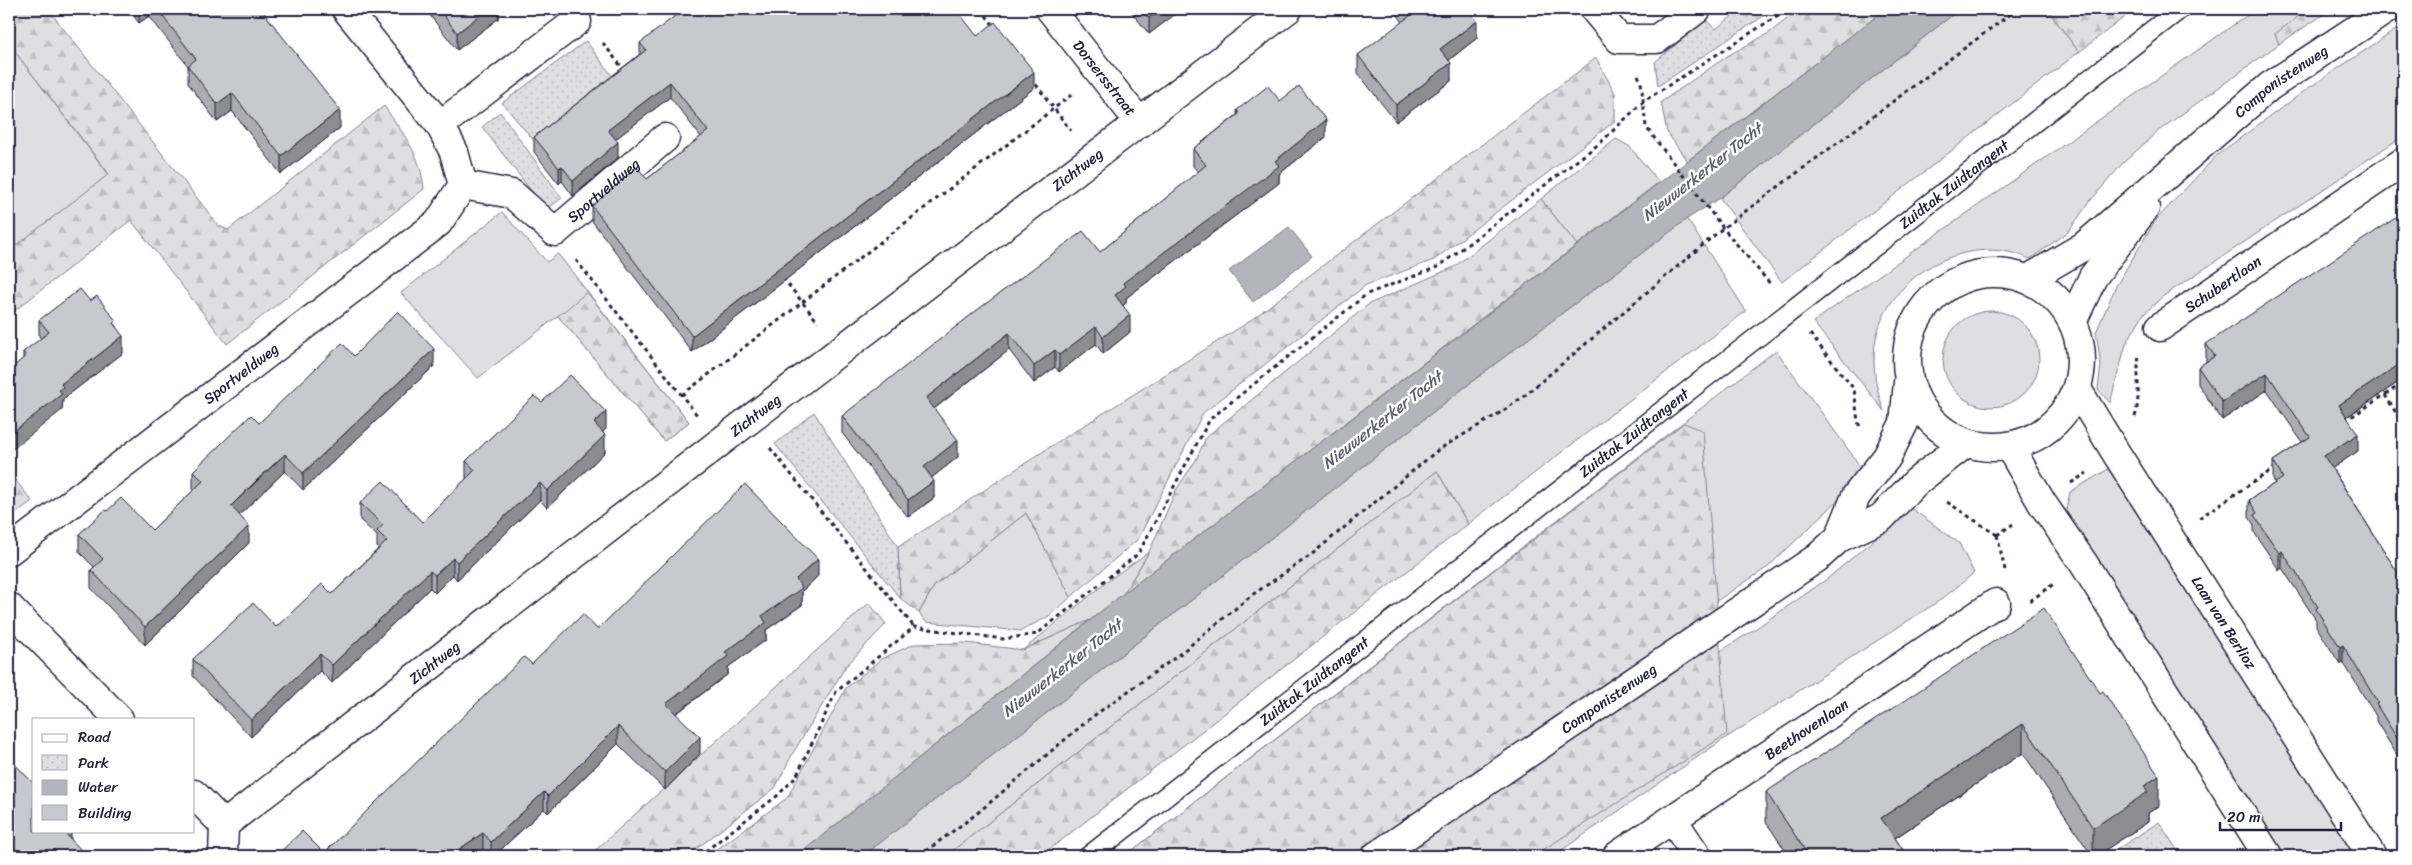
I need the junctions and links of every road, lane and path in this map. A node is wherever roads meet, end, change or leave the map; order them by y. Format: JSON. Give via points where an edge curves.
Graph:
{"nodes":[{"id":1,"x":346,"y":9,"type":"edge"},
{"id":2,"x":981,"y":9,"type":"edge"},
{"id":3,"x":1050,"y":9,"type":"edge"},
{"id":4,"x":1288,"y":9,"type":"edge"},
{"id":5,"x":1594,"y":9,"type":"edge"},
{"id":6,"x":1697,"y":9,"type":"edge"},
{"id":7,"x":1788,"y":9,"type":"edge"},
{"id":8,"x":2017,"y":9,"type":"edge"},
{"id":9,"x":2180,"y":9,"type":"edge"},
{"id":10,"x":2387,"y":9,"type":"edge"},
{"id":11,"x":577,"y":20,"type":"dead end"},
{"id":12,"x":998,"y":32,"type":"edge"},
{"id":13,"x":600,"y":38,"type":"dead end"},
{"id":14,"x":1619,"y":40,"type":"junction"},
{"id":15,"x":1026,"y":70,"type":"edge"},
{"id":16,"x":1100,"y":73,"type":"junction"},
{"id":17,"x":630,"y":78,"type":"edge"},
{"id":18,"x":1644,"y":101,"type":"junction"},
{"id":19,"x":1054,"y":108,"type":"junction"},
{"id":20,"x":1140,"y":123,"type":"junction"},
{"id":21,"x":440,"y":125,"type":"junction"},
{"id":22,"x":665,"y":138,"type":"dead end"},
{"id":23,"x":1092,"y":160,"type":"junction"},
{"id":24,"x":2181,"y":160,"type":"junction"},
{"id":25,"x":2403,"y":162,"type":"edge"},
{"id":26,"x":463,"y":186,"type":"junction"},
{"id":27,"x":1723,"y":228,"type":"junction"},
{"id":28,"x":555,"y":232,"type":"junction"},
{"id":29,"x":778,"y":271,"type":"edge"},
{"id":30,"x":2028,"y":278,"type":"junction"},
{"id":31,"x":802,"y":302,"type":"junction"},
{"id":32,"x":1791,"y":309,"type":"junction"},
{"id":33,"x":2073,"y":320,"type":"junction"},
{"id":34,"x":2160,"y":327,"type":"joint"},
{"id":35,"x":841,"y":351,"type":"junction"},
{"id":36,"x":1908,"y":381,"type":"junction"},
{"id":37,"x":2403,"y":382,"type":"edge"},
{"id":38,"x":2077,"y":389,"type":"junction"},
{"id":39,"x":682,"y":395,"type":"junction"},
{"id":40,"x":2385,"y":395,"type":"junction"},
{"id":41,"x":750,"y":421,"type":"junction"},
{"id":42,"x":2343,"y":422,"type":"edge"},
{"id":43,"x":2403,"y":424,"type":"edge"},
{"id":44,"x":719,"y":443,"type":"junction"},
{"id":45,"x":1966,"y":443,"type":"junction"},
{"id":46,"x":2008,"y":446,"type":"junction"},
{"id":47,"x":2116,"y":453,"type":"junction"},
{"id":48,"x":1887,"y":457,"type":"junction"},
{"id":49,"x":2277,"y":466,"type":"edge"},
{"id":50,"x":1916,"y":482,"type":"junction"},
{"id":51,"x":1996,"y":534,"type":"dead end"},
{"id":52,"x":1839,"y":538,"type":"junction"},
{"id":53,"x":2169,"y":538,"type":"junction"},
{"id":54,"x":9,"y":551,"type":"edge"},
{"id":55,"x":2084,"y":564,"type":"junction"},
{"id":56,"x":1996,"y":603,"type":"dead end"},
{"id":57,"x":2023,"y":606,"type":"dead end"},
{"id":58,"x":9,"y":607,"type":"edge"},
{"id":59,"x":914,"y":627,"type":"junction"},
{"id":60,"x":118,"y":718,"type":"edge"},
{"id":61,"x":195,"y":795,"type":"edge"},
{"id":62,"x":1673,"y":820,"type":"junction"},
{"id":63,"x":224,"y":825,"type":"junction"},
{"id":64,"x":223,"y":856,"type":"edge"},
{"id":65,"x":699,"y":856,"type":"edge"},
{"id":66,"x":919,"y":856,"type":"edge"},
{"id":67,"x":1089,"y":856,"type":"edge"},
{"id":68,"x":1376,"y":856,"type":"edge"},
{"id":69,"x":1617,"y":856,"type":"edge"},
{"id":70,"x":1697,"y":856,"type":"edge"},
{"id":71,"x":2268,"y":856,"type":"edge"},
{"id":72,"x":2372,"y":856,"type":"edge"}],
"edges":[{"from":1,"to":21,"type":"street"},
{"from":2,"to":12,"type":"path"},
{"from":3,"to":16,"type":"street","name":"Dorsersstraat"},
{"from":4,"to":20,"type":"street","name":"Zichtweg"},
{"from":5,"to":14,"type":"street"},
{"from":6,"to":14,"type":"street","via":[[1657,39]]},
{"from":7,"to":18,"type":"path"},
{"from":8,"to":27,"type":"path"},
{"from":9,"to":32,"type":"lane","name":"Zuidtak Zuidtangent"},
{"from":10,"to":24,"type":"street","name":"Componistenweg","via":[[2270,86]]},
{"from":11,"to":21,"type":"street"},
{"from":13,"to":17,"type":"path"},
{"from":14,"to":18,"type":"path","via":[[1634,64]]},
{"from":15,"to":19,"type":"path"},
{"from":16,"to":19,"type":"path"},
{"from":16,"to":20,"type":"street","name":"Dorsersstraat"},
{"from":18,"to":27,"type":"path","via":[[1646,127]]},
{"from":18,"to":59,"type":"path","via":[[1600,143],[1438,267],[1367,294],[1210,419],[1138,554],[1037,634],[1004,639]]},
{"from":19,"to":23,"type":"path"},
{"from":19,"to":31,"type":"path"},
{"from":20,"to":23,"type":"street","name":"Zichtweg"},
{"from":21,"to":26,"type":"street","via":[[454,152]]},
{"from":22,"to":28,"type":"street","name":"Sportveldweg"},
{"from":23,"to":35,"type":"street","name":"Zichtweg"},
{"from":24,"to":30,"type":"street","name":"Componistenweg","via":[[2084,246]]},
{"from":24,"to":33,"type":"street","name":"Componistenweg","via":[[2093,276]]},
{"from":25,"to":34,"type":"street","name":"Schubertlaan"},
{"from":26,"to":28,"type":"street","name":"Sportveldweg","via":[[512,194]]},
{"from":26,"to":54,"type":"street","name":"Sportveldweg","via":[[438,223]]},
{"from":27,"to":32,"type":"path"},
{"from":27,"to":66,"type":"path","via":[[1524,396],[1438,450],[1311,555],[1252,595],[1176,657],[1092,717],[975,815]]},
{"from":28,"to":39,"type":"path"},
{"from":29,"to":31,"type":"path"},
{"from":30,"to":33,"type":"street","via":[[2054,295]]},
{"from":30,"to":36,"type":"street","via":[[1997,272],[1965,276],[1937,292],[1917,318],[1907,348]]},
{"from":31,"to":35,"type":"path"},
{"from":31,"to":39,"type":"path"},
{"from":32,"to":48,"type":"path","via":[[1854,389],[1858,422],[1863,433]]},
{"from":32,"to":67,"type":"lane","name":"Zuidtak Zuidtangent"},
{"from":33,"to":38,"type":"street","via":[[2082,354]]},
{"from":34,"to":47,"type":"path","via":[[2140,345],[2137,371],[2140,400],[2132,427]]},
{"from":35,"to":41,"type":"street","name":"Zichtweg"},
{"from":36,"to":45,"type":"street","via":[[1920,408],[1940,429]]},
{"from":36,"to":48,"type":"street","name":"Componistenweg","via":[[1904,423]]},
{"from":37,"to":40,"type":"path"},
{"from":38,"to":46,"type":"street","via":[[2062,416],[2038,436]]},
{"from":38,"to":47,"type":"street","name":"Laan van Berlioz"},
{"from":39,"to":44,"type":"path"},
{"from":40,"to":42,"type":"path"},
{"from":40,"to":43,"type":"path"},
{"from":41,"to":44,"type":"street","name":"Zichtweg"},
{"from":41,"to":59,"type":"path"},
{"from":44,"to":63,"type":"street","name":"Zichtweg"},
{"from":45,"to":46,"type":"street","via":[[1987,448]]},
{"from":45,"to":50,"type":"street","name":"Componistenweg"},
{"from":46,"to":55,"type":"street"},
{"from":47,"to":53,"type":"street","name":"Laan van Berlioz"},
{"from":48,"to":52,"type":"street","name":"Componistenweg","via":[[1856,496]]},
{"from":49,"to":53,"type":"path"},
{"from":50,"to":51,"type":"path"},
{"from":50,"to":52,"type":"street","name":"Componistenweg","via":[[1881,518]]},
{"from":52,"to":68,"type":"street","name":"Componistenweg","via":[[1818,558]]},
{"from":53,"to":72,"type":"street","name":"Laan van Berlioz"},
{"from":55,"to":57,"type":"path"},
{"from":55,"to":71,"type":"street"},
{"from":56,"to":62,"type":"street","name":"Beethovenlaan"},
{"from":58,"to":60,"type":"street"},
{"from":59,"to":65,"type":"path","via":[[836,692],[796,776],[777,796]]},
{"from":61,"to":63,"type":"street"},
{"from":62,"to":69,"type":"street","name":"Beethovenlaan"},
{"from":62,"to":70,"type":"street"},
{"from":63,"to":64,"type":"street"}]}
